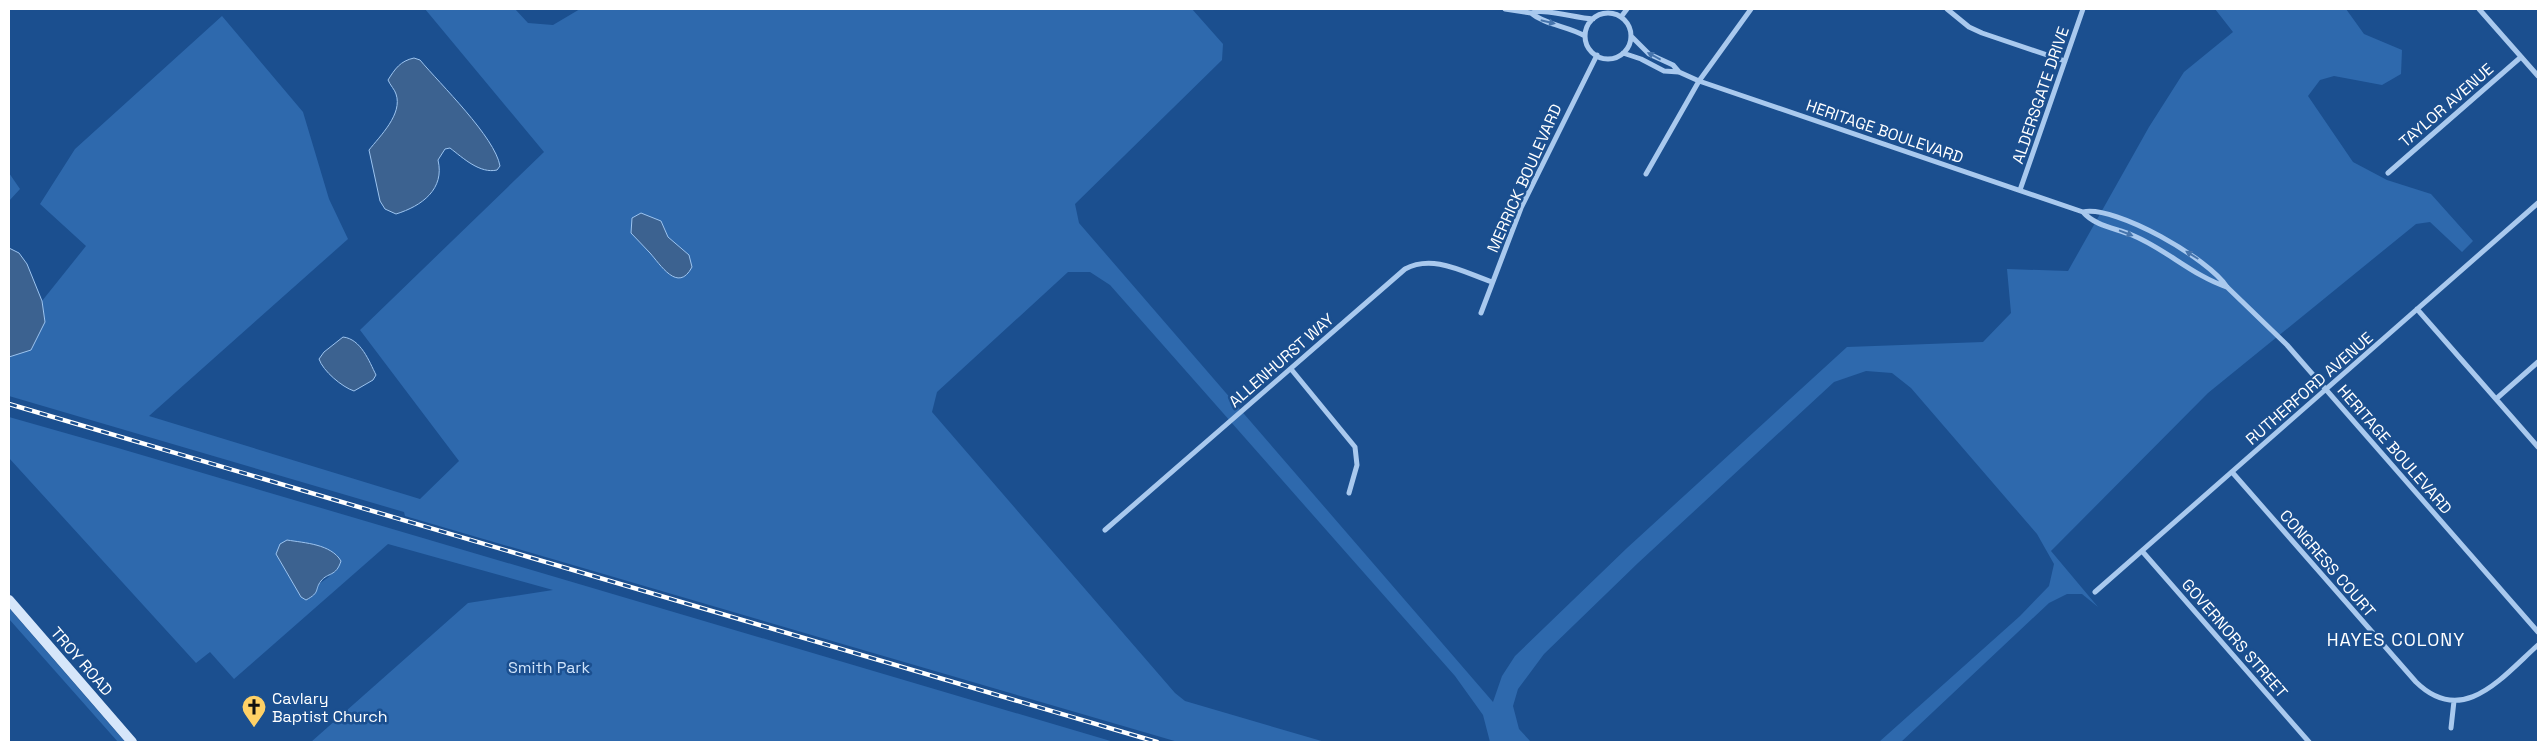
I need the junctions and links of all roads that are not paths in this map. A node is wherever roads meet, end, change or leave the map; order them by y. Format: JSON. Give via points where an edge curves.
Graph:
{"nodes":[{"id":1,"x":1505,"y":9,"type":"edge"},
{"id":2,"x":1627,"y":9,"type":"edge"},
{"id":3,"x":1752,"y":9,"type":"edge"},
{"id":4,"x":1947,"y":9,"type":"edge"},
{"id":5,"x":2083,"y":9,"type":"edge"},
{"id":6,"x":2479,"y":9,"type":"edge"},
{"id":7,"x":1531,"y":13,"type":"junction"},
{"id":8,"x":1621,"y":17,"type":"junction"},
{"id":9,"x":1593,"y":19,"type":"junction"},
{"id":10,"x":1585,"y":36,"type":"junction"},
{"id":11,"x":1631,"y":36,"type":"junction"},
{"id":12,"x":1622,"y":53,"type":"junction"},
{"id":13,"x":1597,"y":55,"type":"junction"},
{"id":14,"x":2521,"y":57,"type":"junction"},
{"id":15,"x":2065,"y":61,"type":"junction"},
{"id":16,"x":1679,"y":72,"type":"junction"},
{"id":17,"x":2538,"y":76,"type":"edge"},
{"id":18,"x":1699,"y":81,"type":"junction"},
{"id":19,"x":2388,"y":173,"type":"dead end"},
{"id":20,"x":1646,"y":174,"type":"dead end"},
{"id":21,"x":2020,"y":190,"type":"junction"},
{"id":22,"x":2538,"y":203,"type":"edge"},
{"id":23,"x":2083,"y":212,"type":"junction"},
{"id":24,"x":1492,"y":282,"type":"junction"},
{"id":25,"x":2228,"y":287,"type":"junction"},
{"id":26,"x":2417,"y":309,"type":"junction"},
{"id":27,"x":1481,"y":314,"type":"dead end"},
{"id":28,"x":2538,"y":362,"type":"edge"},
{"id":29,"x":1291,"y":369,"type":"junction"},
{"id":30,"x":2326,"y":389,"type":"junction"},
{"id":31,"x":2496,"y":398,"type":"junction"},
{"id":32,"x":2538,"y":447,"type":"edge"},
{"id":33,"x":2232,"y":472,"type":"junction"},
{"id":34,"x":1349,"y":493,"type":"dead end"},
{"id":35,"x":1105,"y":530,"type":"dead end"},
{"id":36,"x":2142,"y":551,"type":"junction"},
{"id":37,"x":2095,"y":592,"type":"dead end"},
{"id":38,"x":9,"y":600,"type":"edge"},
{"id":39,"x":2538,"y":632,"type":"edge"},
{"id":40,"x":2538,"y":645,"type":"edge"},
{"id":41,"x":2454,"y":701,"type":"junction"},
{"id":42,"x":2452,"y":728,"type":"dead end"},
{"id":43,"x":132,"y":742,"type":"edge"},
{"id":44,"x":2309,"y":742,"type":"edge"}],
"edges":[{"from":1,"to":7,"type":"street"},
{"from":2,"to":8,"type":"street"},
{"from":3,"to":18,"type":"street"},
{"from":4,"to":15,"type":"street","via":[[1982,33]]},
{"from":5,"to":15,"type":"street","name":"ALDERSGATE DRIVE"},
{"from":6,"to":14,"type":"street"},
{"from":7,"to":9,"type":"street","via":[[1540,10]]},
{"from":7,"to":10,"type":"street","one_way":true,"via":[[1538,20]]},
{"from":8,"to":9,"type":"street","via":[[1607,13]]},
{"from":8,"to":11,"type":"street"},
{"from":9,"to":10,"type":"street"},
{"from":10,"to":13,"type":"street","via":[[1590,49]]},
{"from":11,"to":12,"type":"street"},
{"from":16,"to":11,"type":"street","name":"HERITAGE BOULEVARD","one_way":true,"via":[[1673,65],[1649,54]]},
{"from":12,"to":13,"type":"street","via":[[1607,58]]},
{"from":12,"to":16,"type":"street","name":"HERITAGE BOULEVARD","via":[[1664,71]]},
{"from":13,"to":24,"type":"street","name":"MERRICK BOULEVARD","via":[[1520,208]]},
{"from":14,"to":17,"type":"street"},
{"from":14,"to":19,"type":"street","name":"TAYLOR AVENUE"},
{"from":15,"to":21,"type":"street","name":"ALDERSGATE DRIVE"},
{"from":16,"to":18,"type":"street","name":"HERITAGE BOULEVARD"},
{"from":18,"to":20,"type":"street"},
{"from":18,"to":21,"type":"street","name":"HERITAGE BOULEVARD"},
{"from":21,"to":23,"type":"street","name":"HERITAGE BOULEVARD"},
{"from":22,"to":26,"type":"street","name":"RUTHERFORD AVENUE"},
{"from":23,"to":25,"type":"street","name":"HERITAGE BOULEVARD","one_way":true,"via":[[2090,220],[2162,249],[2211,282]]},
{"from":25,"to":23,"type":"street","name":"HERITAGE BOULEVARD","one_way":true,"via":[[2221,276],[2195,256],[2141,226],[2094,210]]},
{"from":24,"to":27,"type":"street","name":"MERRICK BOULEVARD"},
{"from":24,"to":29,"type":"street","name":"ALLENHURST WAY","via":[[1439,264],[1416,263],[1405,269]]},
{"from":25,"to":30,"type":"street","name":"HERITAGE BOULEVARD"},
{"from":26,"to":30,"type":"street","name":"RUTHERFORD AVENUE"},
{"from":26,"to":31,"type":"street"},
{"from":28,"to":31,"type":"street"},
{"from":29,"to":34,"type":"street","via":[[1355,447],[1357,465]]},
{"from":29,"to":35,"type":"street","name":"ALLENHURST WAY"},
{"from":30,"to":33,"type":"street","name":"RUTHERFORD AVENUE"},
{"from":30,"to":39,"type":"street","name":"HERITAGE BOULEVARD"},
{"from":31,"to":32,"type":"street"},
{"from":33,"to":36,"type":"street","name":"RUTHERFORD AVENUE"},
{"from":33,"to":41,"type":"street","name":"CONGRESS COURT","via":[[2416,682],[2437,698]]},
{"from":36,"to":37,"type":"street","name":"RUTHERFORD AVENUE"},
{"from":36,"to":44,"type":"street","name":"GOVERNORS STREET"},
{"from":38,"to":43,"type":"street","name":"TROY ROAD"},
{"from":40,"to":41,"type":"street","via":[[2482,693]]},
{"from":41,"to":42,"type":"street"}]}
